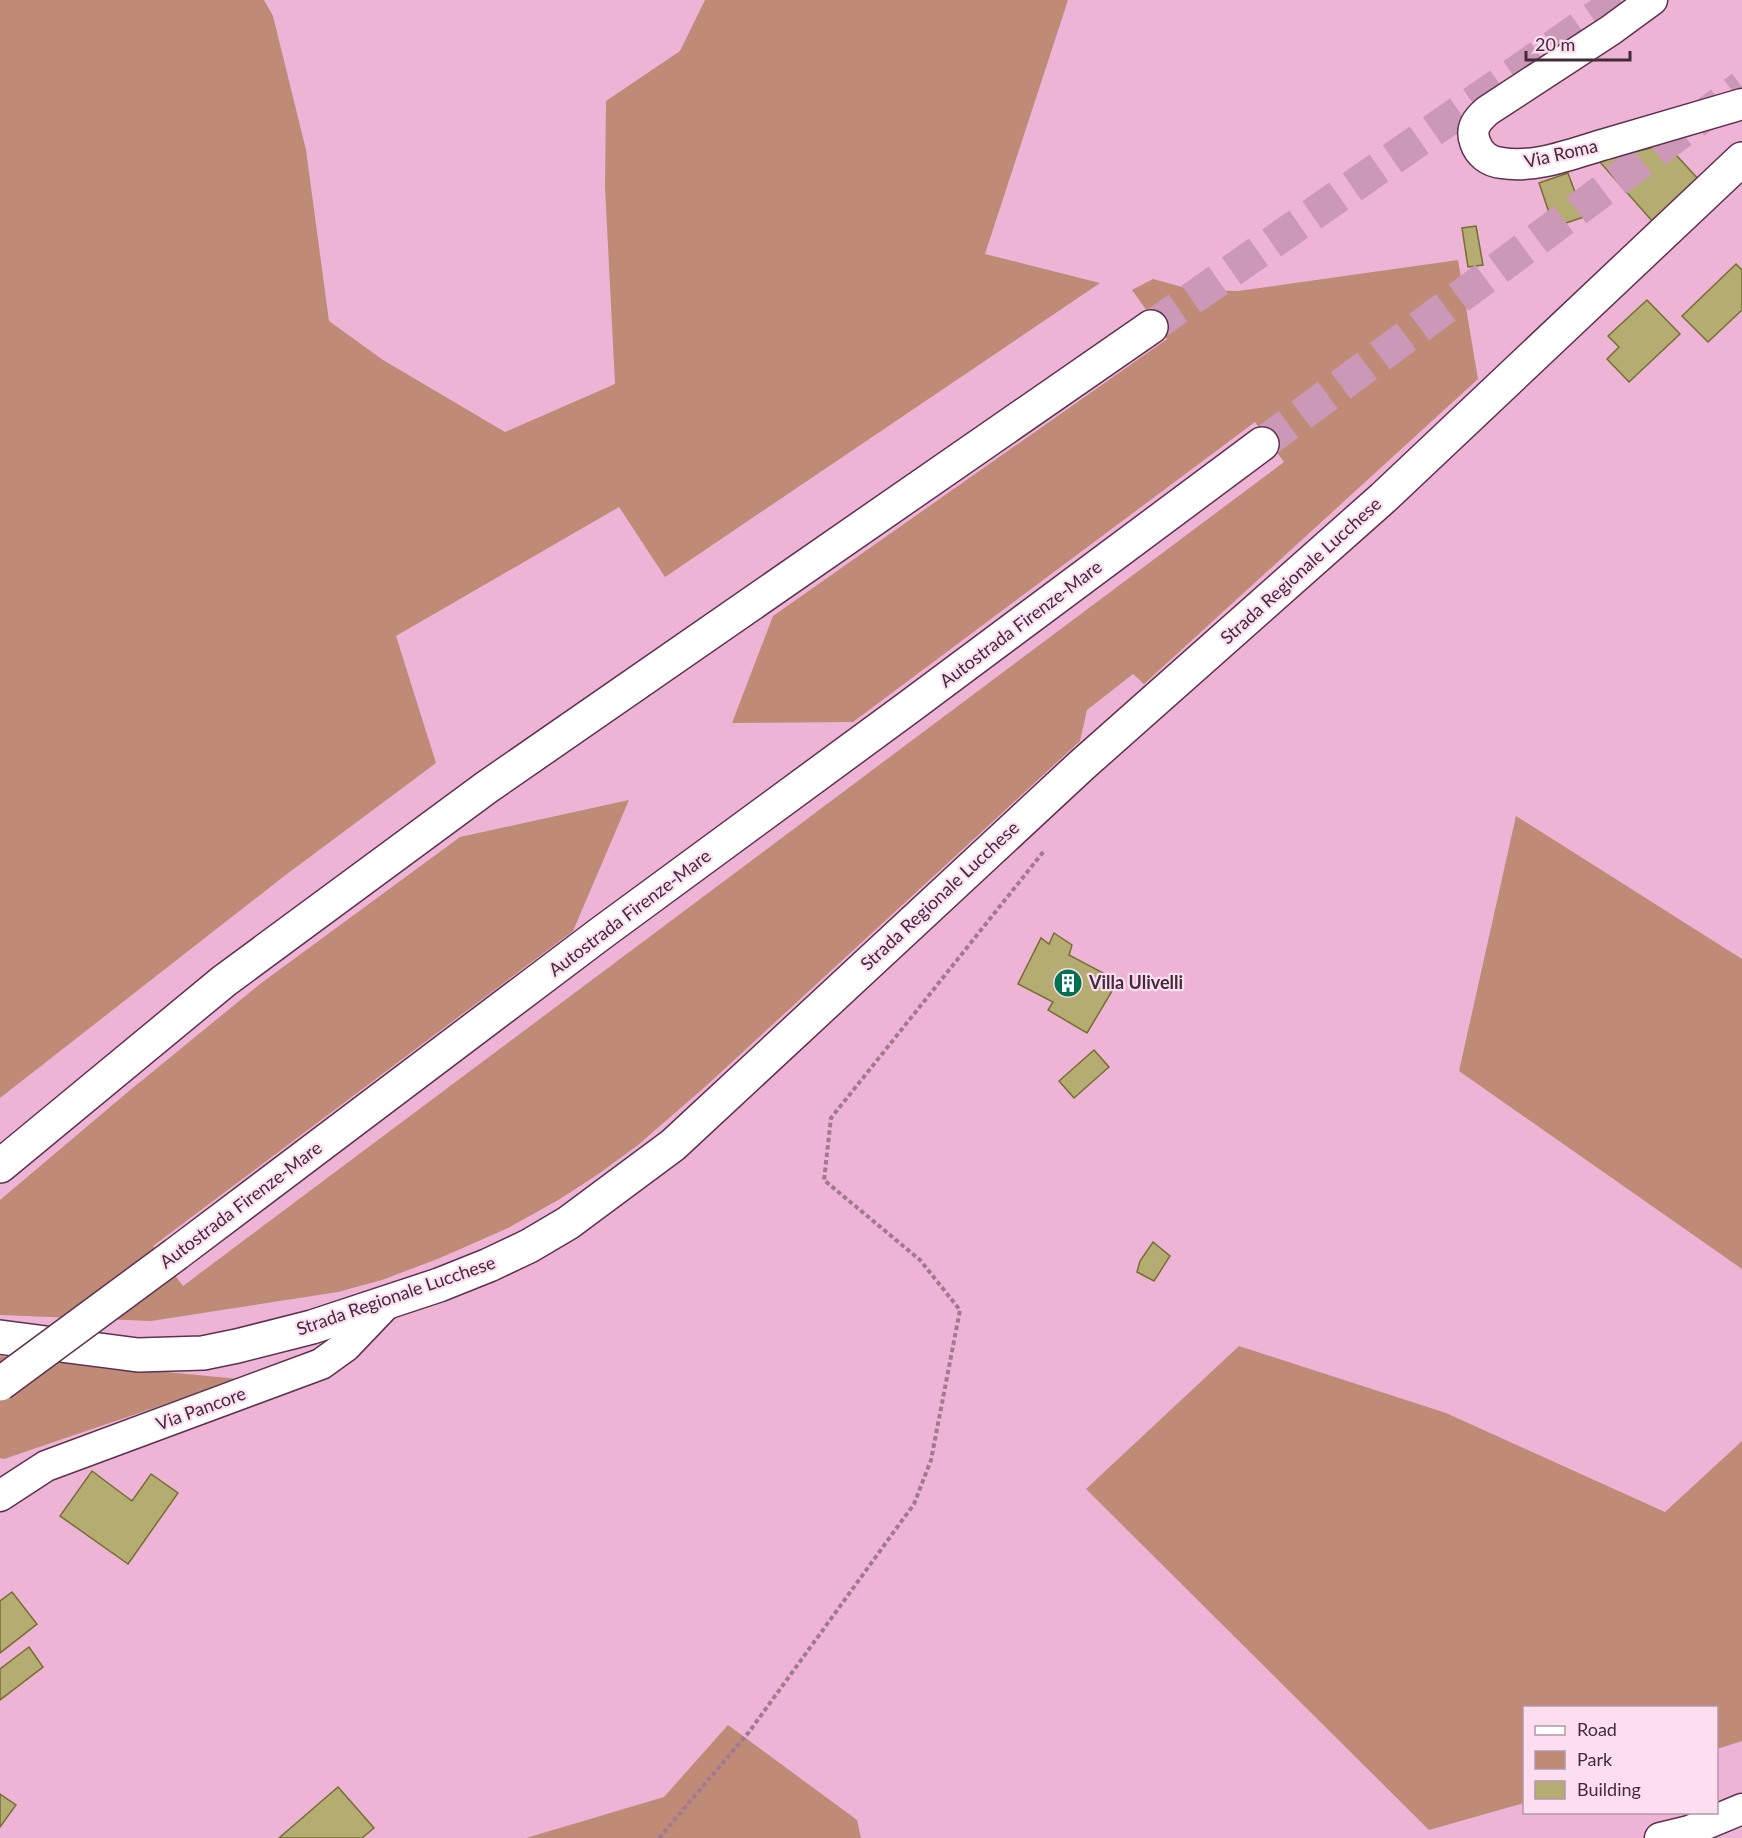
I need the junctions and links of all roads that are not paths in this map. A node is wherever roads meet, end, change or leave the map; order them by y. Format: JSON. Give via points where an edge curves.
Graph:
{"nodes":[{"id":1,"x":1652,"y":0,"type":"edge"},
{"id":2,"x":1742,"y":104,"type":"edge"},
{"id":3,"x":1740,"y":163,"type":"edge"},
{"id":4,"x":1151,"y":327,"type":"tunnel mouth"},
{"id":5,"x":1262,"y":444,"type":"tunnel mouth"},
{"id":6,"x":0,"y":1166,"type":"edge"},
{"id":7,"x":388,"y":1302,"type":"junction"},
{"id":8,"x":0,"y":1337,"type":"edge"},
{"id":9,"x":0,"y":1384,"type":"edge"},
{"id":10,"x":0,"y":1496,"type":"edge"},
{"id":11,"x":1742,"y":1809,"type":"edge"},
{"id":12,"x":1660,"y":1838,"type":"edge"}],
"edges":[{"from":1,"to":2,"type":"street","name":"Via Roma","via":[[1487,111],[1473,128],[1478,150],[1504,164],[1550,160]]},
{"from":3,"to":7,"type":"main road","name":"Strada Regionale Lucchese","via":[[1383,498],[1082,765],[673,1145],[568,1223],[530,1246]]},
{"from":4,"to":6,"type":"main road","via":[[487,787],[225,981]]},
{"from":5,"to":9,"type":"main road","name":"Autostrada Firenze-Mare","bridge":true},
{"from":7,"to":8,"type":"main road","name":"Strada Regionale Lucchese","via":[[301,1330],[194,1353],[138,1355]]},
{"from":7,"to":10,"type":"street","name":"Via Pancore","via":[[346,1347],[321,1364],[46,1466]]},
{"from":11,"to":12,"type":"street","via":[[1689,1831]]}]}
